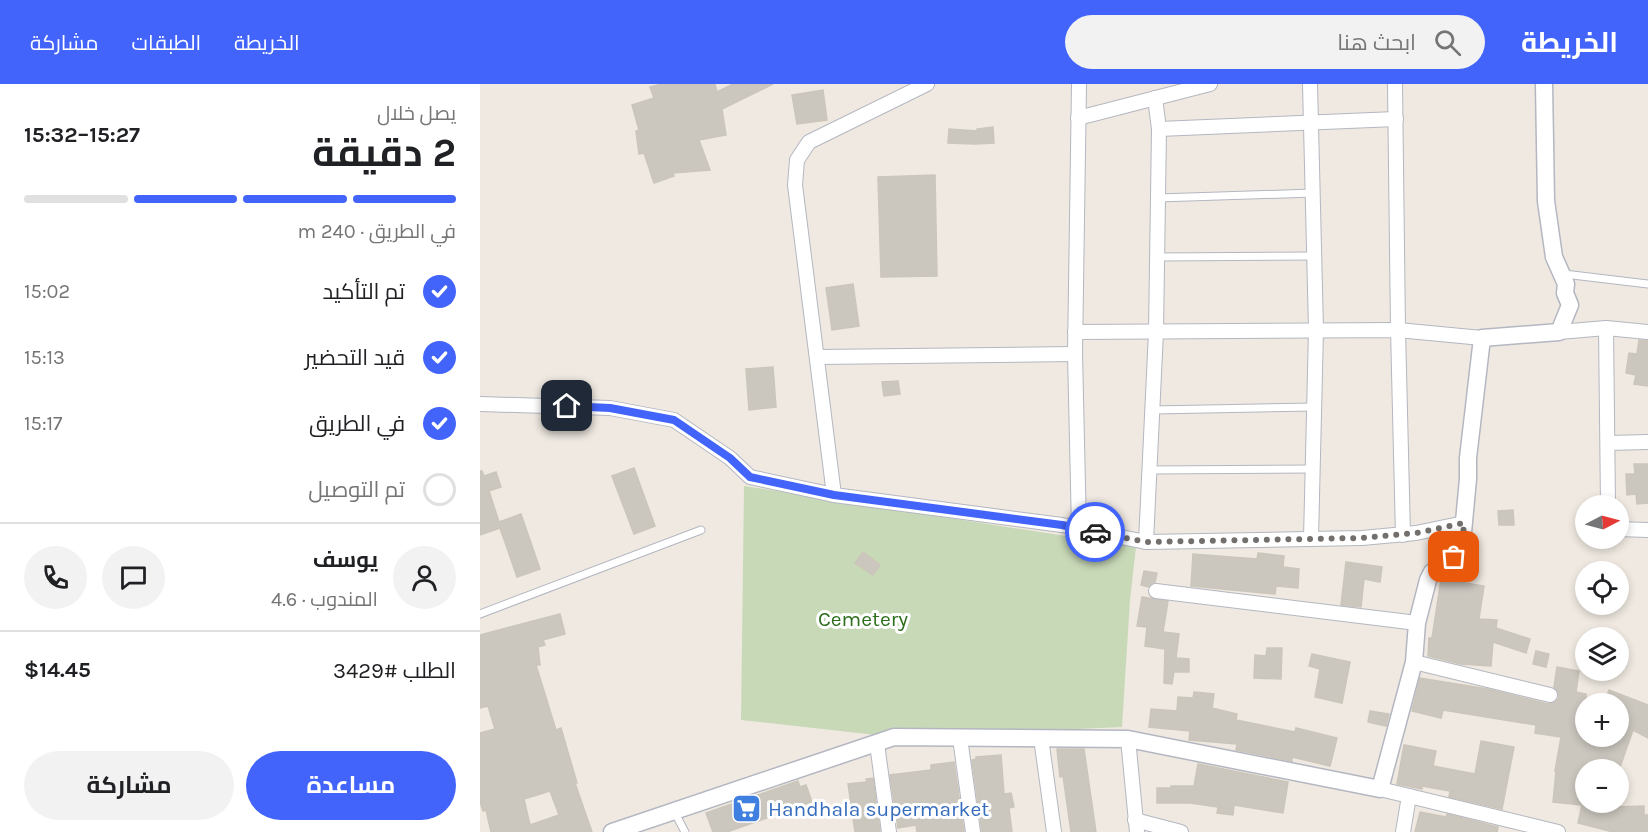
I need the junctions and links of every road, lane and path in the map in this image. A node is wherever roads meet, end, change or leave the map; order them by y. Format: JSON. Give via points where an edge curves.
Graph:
{"nodes":[{"id":1,"x":927,"y":84,"type":"edge"},
{"id":2,"x":1079,"y":84,"type":"edge"},
{"id":3,"x":1210,"y":84,"type":"edge"},
{"id":4,"x":1310,"y":84,"type":"edge"},
{"id":5,"x":1395,"y":84,"type":"edge"},
{"id":6,"x":1544,"y":84,"type":"edge"},
{"id":7,"x":1155,"y":98,"type":"junction"},
{"id":8,"x":1078,"y":118,"type":"junction"},
{"id":9,"x":1396,"y":119,"type":"junction"},
{"id":10,"x":1311,"y":123,"type":"junction"},
{"id":11,"x":1159,"y":129,"type":"junction"},
{"id":12,"x":1312,"y":193,"type":"junction"},
{"id":13,"x":1158,"y":198,"type":"junction"},
{"id":14,"x":1314,"y":256,"type":"junction"},
{"id":15,"x":1158,"y":257,"type":"junction"},
{"id":16,"x":1561,"y":273,"type":"junction"},
{"id":17,"x":1648,"y":285,"type":"edge"},
{"id":18,"x":1606,"y":328,"type":"junction"},
{"id":19,"x":1316,"y":330,"type":"junction"},
{"id":20,"x":1398,"y":330,"type":"junction"},
{"id":21,"x":1076,"y":332,"type":"junction"},
{"id":22,"x":1156,"y":332,"type":"junction"},
{"id":23,"x":1558,"y":332,"type":"junction"},
{"id":24,"x":1648,"y":332,"type":"edge"},
{"id":25,"x":1482,"y":338,"type":"junction"},
{"id":26,"x":1075,"y":354,"type":"junction"},
{"id":27,"x":817,"y":357,"type":"junction"},
{"id":28,"x":480,"y":404,"type":"edge"},
{"id":29,"x":1315,"y":407,"type":"junction"},
{"id":30,"x":1153,"y":410,"type":"junction"},
{"id":31,"x":1648,"y":442,"type":"edge"},
{"id":32,"x":1608,"y":443,"type":"junction"},
{"id":33,"x":1313,"y":469,"type":"junction"},
{"id":34,"x":1150,"y":470,"type":"junction"},
{"id":35,"x":834,"y":495,"type":"junction"},
{"id":36,"x":1608,"y":495,"type":"edge"},
{"id":37,"x":1464,"y":523,"type":"junction"},
{"id":38,"x":1078,"y":529,"type":"junction"},
{"id":39,"x":1629,"y":529,"type":"edge"},
{"id":40,"x":701,"y":530,"type":"dead end"},
{"id":41,"x":1648,"y":530,"type":"edge"},
{"id":42,"x":1403,"y":535,"type":"junction"},
{"id":43,"x":1311,"y":539,"type":"junction"},
{"id":44,"x":1146,"y":542,"type":"junction"},
{"id":45,"x":1156,"y":591,"type":"dead end"},
{"id":46,"x":480,"y":614,"type":"edge"},
{"id":47,"x":1417,"y":623,"type":"junction"},
{"id":48,"x":1414,"y":662,"type":"junction"},
{"id":49,"x":1551,"y":695,"type":"dead end"},
{"id":50,"x":960,"y":738,"type":"junction"},
{"id":51,"x":1041,"y":738,"type":"junction"},
{"id":52,"x":1128,"y":739,"type":"junction"},
{"id":53,"x":876,"y":744,"type":"junction"},
{"id":54,"x":1380,"y":789,"type":"junction"},
{"id":55,"x":1409,"y":796,"type":"junction"},
{"id":56,"x":674,"y":811,"type":"junction"},
{"id":57,"x":1136,"y":826,"type":"edge"},
{"id":58,"x":612,"y":832,"type":"edge"},
{"id":59,"x":685,"y":832,"type":"edge"},
{"id":60,"x":889,"y":832,"type":"edge"},
{"id":61,"x":973,"y":832,"type":"edge"},
{"id":62,"x":1054,"y":832,"type":"edge"},
{"id":63,"x":1181,"y":832,"type":"edge"},
{"id":64,"x":1403,"y":832,"type":"edge"},
{"id":65,"x":1558,"y":832,"type":"edge"}],
"edges":[{"from":1,"to":27,"type":"street","via":[[810,142],[797,160],[795,185]]},
{"from":2,"to":8,"type":"street"},
{"from":3,"to":7,"type":"street"},
{"from":4,"to":10,"type":"street"},
{"from":5,"to":9,"type":"street"},
{"from":6,"to":16,"type":"street","via":[[1546,201],[1554,257]]},
{"from":7,"to":8,"type":"street"},
{"from":7,"to":11,"type":"street"},
{"from":8,"to":21,"type":"street"},
{"from":9,"to":10,"type":"street"},
{"from":9,"to":20,"type":"street"},
{"from":10,"to":11,"type":"street"},
{"from":10,"to":12,"type":"street"},
{"from":11,"to":13,"type":"street"},
{"from":12,"to":13,"type":"lane"},
{"from":12,"to":14,"type":"street"},
{"from":13,"to":15,"type":"street"},
{"from":14,"to":15,"type":"lane"},
{"from":14,"to":19,"type":"street"},
{"from":15,"to":22,"type":"street"},
{"from":16,"to":17,"type":"lane"},
{"from":16,"to":23,"type":"street","via":[[1570,305]]},
{"from":18,"to":23,"type":"street"},
{"from":18,"to":24,"type":"street"},
{"from":18,"to":32,"type":"street"},
{"from":19,"to":20,"type":"street"},
{"from":19,"to":22,"type":"street"},
{"from":19,"to":29,"type":"street"},
{"from":20,"to":25,"type":"street"},
{"from":20,"to":42,"type":"street"},
{"from":21,"to":22,"type":"street"},
{"from":21,"to":26,"type":"street"},
{"from":22,"to":30,"type":"street"},
{"from":23,"to":25,"type":"street"},
{"from":25,"to":37,"type":"street"},
{"from":26,"to":27,"type":"street"},
{"from":26,"to":38,"type":"street"},
{"from":27,"to":35,"type":"street"},
{"from":28,"to":35,"type":"street","via":[[610,408],[674,420],[730,458],[750,477]]},
{"from":29,"to":30,"type":"lane"},
{"from":29,"to":33,"type":"street"},
{"from":30,"to":34,"type":"street"},
{"from":31,"to":32,"type":"street"},
{"from":32,"to":36,"type":"street"},
{"from":33,"to":34,"type":"lane"},
{"from":33,"to":43,"type":"street"},
{"from":34,"to":44,"type":"street"},
{"from":35,"to":38,"type":"street"},
{"from":37,"to":42,"type":"street"},
{"from":37,"to":47,"type":"street","via":[[1459,551],[1432,572],[1428,580]]},
{"from":38,"to":44,"type":"street"},
{"from":39,"to":41,"type":"street"},
{"from":40,"to":46,"type":"lane"},
{"from":42,"to":43,"type":"street"},
{"from":43,"to":44,"type":"street"},
{"from":45,"to":47,"type":"street"},
{"from":47,"to":48,"type":"street"},
{"from":48,"to":49,"type":"street"},
{"from":48,"to":54,"type":"street"},
{"from":50,"to":51,"type":"street"},
{"from":50,"to":53,"type":"street","via":[[894,737]]},
{"from":50,"to":61,"type":"street"},
{"from":51,"to":52,"type":"street"},
{"from":51,"to":62,"type":"street"},
{"from":52,"to":54,"type":"street"},
{"from":52,"to":57,"type":"street"},
{"from":53,"to":56,"type":"street"},
{"from":53,"to":60,"type":"street"},
{"from":54,"to":55,"type":"street"},
{"from":55,"to":64,"type":"street"},
{"from":55,"to":65,"type":"street"},
{"from":56,"to":58,"type":"street"},
{"from":56,"to":59,"type":"lane"},
{"from":57,"to":63,"type":"street"}]}
